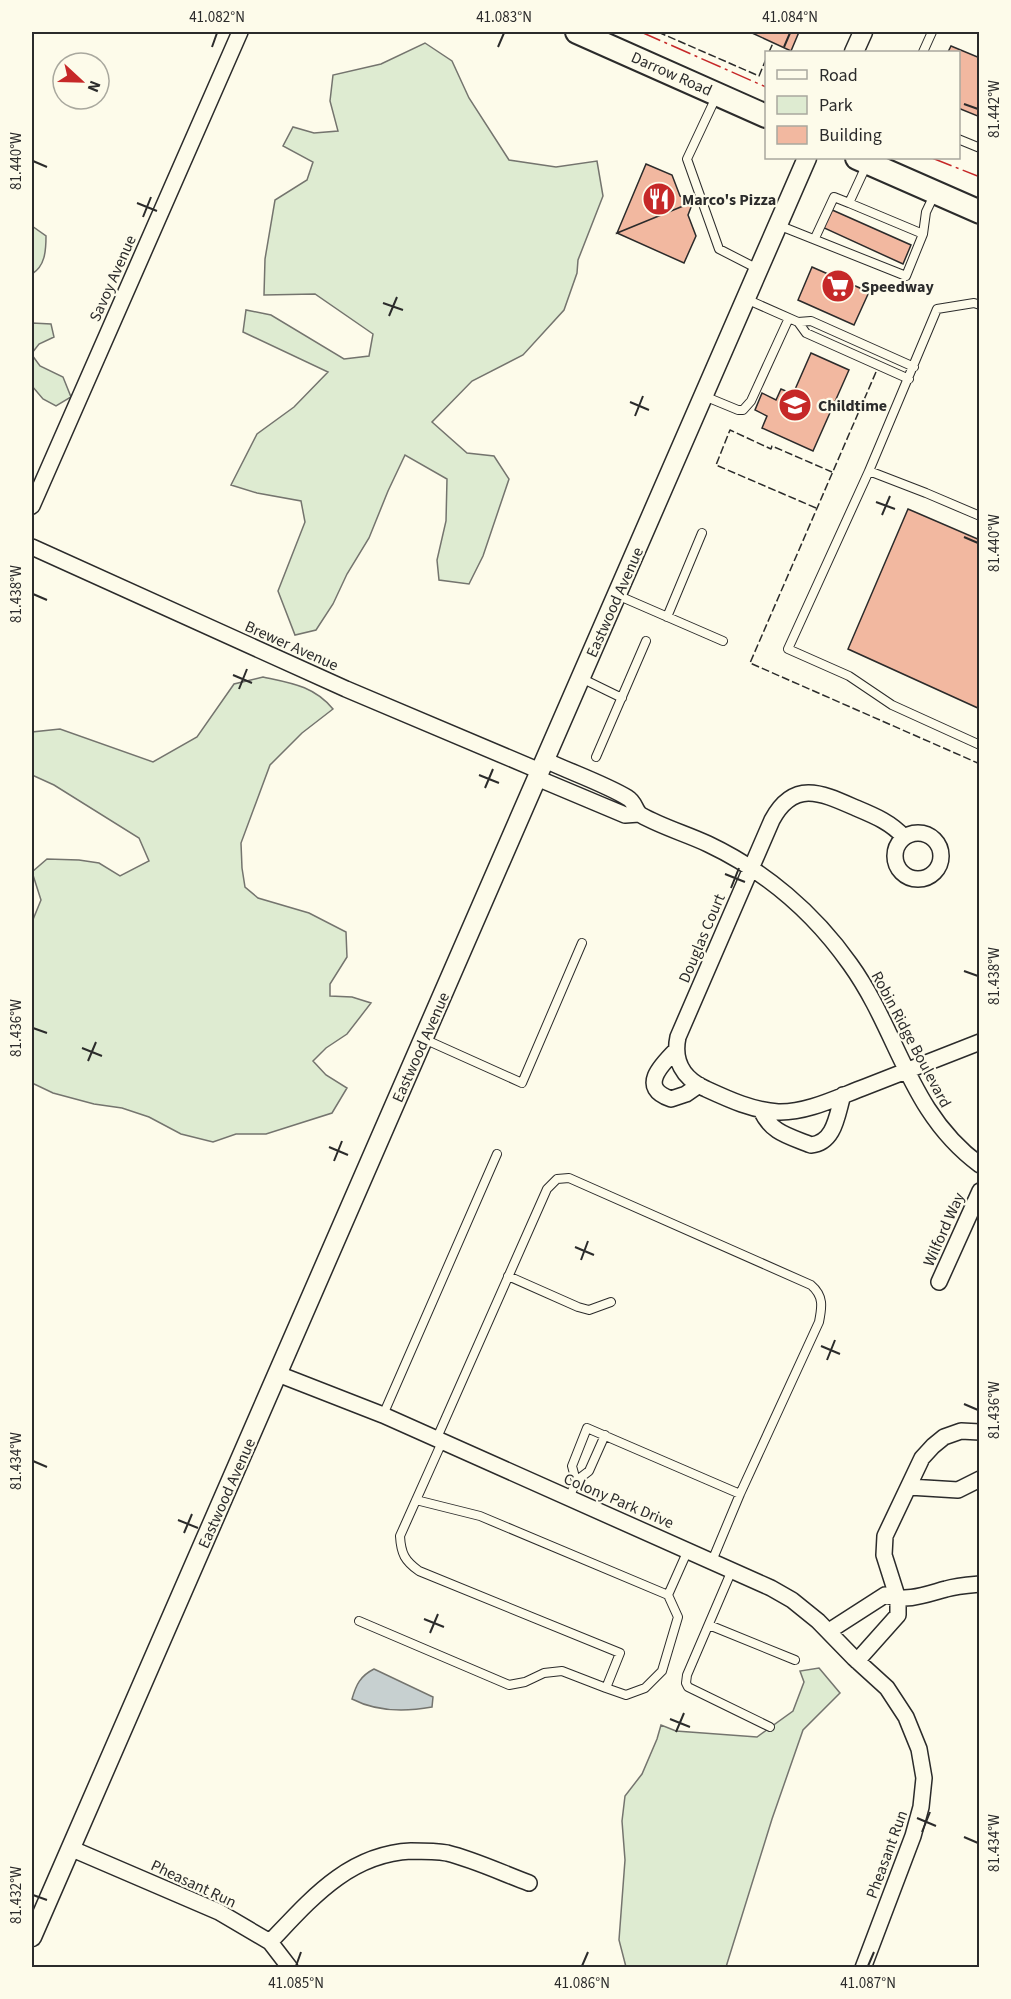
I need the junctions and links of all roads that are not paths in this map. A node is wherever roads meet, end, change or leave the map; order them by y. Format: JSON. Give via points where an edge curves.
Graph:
{"nodes":[{"id":1,"x":240,"y":32,"type":"edge"},
{"id":2,"x":578,"y":32,"type":"edge"},
{"id":3,"x":863,"y":32,"type":"edge"},
{"id":4,"x":932,"y":32,"type":"edge"},
{"id":5,"x":854,"y":51,"type":"edge"},
{"id":6,"x":923,"y":51,"type":"edge"},
{"id":7,"x":717,"y":94,"type":"junction"},
{"id":8,"x":765,"y":116,"type":"edge"},
{"id":9,"x":960,"y":140,"type":"edge"},
{"id":10,"x":980,"y":148,"type":"edge"},
{"id":11,"x":807,"y":159,"type":"edge"},
{"id":12,"x":862,"y":160,"type":"edge"},
{"id":13,"x":935,"y":193,"type":"junction"},
{"id":14,"x":849,"y":203,"type":"junction"},
{"id":15,"x":975,"y":210,"type":"edge"},
{"id":16,"x":778,"y":225,"type":"junction"},
{"id":17,"x":923,"y":234,"type":"junction"},
{"id":18,"x":815,"y":238,"type":"junction"},
{"id":19,"x":759,"y":269,"type":"junction"},
{"id":20,"x":746,"y":299,"type":"junction"},
{"id":21,"x":980,"y":305,"type":"edge"},
{"id":22,"x":789,"y":318,"type":"junction"},
{"id":23,"x":798,"y":322,"type":"junction"},
{"id":24,"x":914,"y":367,"type":"junction"},
{"id":25,"x":909,"y":379,"type":"junction"},
{"id":26,"x":704,"y":396,"type":"junction"},
{"id":27,"x":869,"y":471,"type":"junction"},
{"id":28,"x":32,"y":506,"type":"edge"},
{"id":29,"x":980,"y":516,"type":"edge"},
{"id":30,"x":702,"y":533,"type":"dead end"},
{"id":31,"x":32,"y":547,"type":"edge"},
{"id":32,"x":617,"y":595,"type":"junction"},
{"id":33,"x":667,"y":617,"type":"junction"},
{"id":34,"x":646,"y":641,"type":"dead end"},
{"id":35,"x":723,"y":641,"type":"dead end"},
{"id":36,"x":580,"y":678,"type":"junction"},
{"id":37,"x":622,"y":698,"type":"junction"},
{"id":38,"x":980,"y":745,"type":"edge"},
{"id":39,"x":596,"y":758,"type":"dead end"},
{"id":40,"x":541,"y":770,"type":"junction"},
{"id":41,"x":904,"y":837,"type":"dead end"},
{"id":42,"x":750,"y":868,"type":"junction"},
{"id":43,"x":582,"y":943,"type":"dead end"},
{"id":44,"x":424,"y":1039,"type":"junction"},
{"id":45,"x":980,"y":1042,"type":"edge"},
{"id":46,"x":676,"y":1050,"type":"junction"},
{"id":47,"x":906,"y":1071,"type":"junction"},
{"id":48,"x":699,"y":1085,"type":"junction"},
{"id":49,"x":843,"y":1095,"type":"junction"},
{"id":50,"x":761,"y":1110,"type":"junction"},
{"id":51,"x":497,"y":1154,"type":"dead end"},
{"id":52,"x":980,"y":1165,"type":"edge"},
{"id":53,"x":980,"y":1191,"type":"edge"},
{"id":54,"x":508,"y":1276,"type":"junction"},
{"id":55,"x":939,"y":1282,"type":"dead end"},
{"id":56,"x":611,"y":1302,"type":"dead end"},
{"id":57,"x":278,"y":1374,"type":"junction"},
{"id":58,"x":383,"y":1415,"type":"junction"},
{"id":59,"x":980,"y":1432,"type":"edge"},
{"id":60,"x":605,"y":1435,"type":"junction"},
{"id":61,"x":439,"y":1441,"type":"junction"},
{"id":62,"x":980,"y":1479,"type":"edge"},
{"id":63,"x":576,"y":1481,"type":"junction"},
{"id":64,"x":909,"y":1487,"type":"junction"},
{"id":65,"x":740,"y":1494,"type":"junction"},
{"id":66,"x":569,"y":1499,"type":"junction"},
{"id":67,"x":416,"y":1500,"type":"junction"},
{"id":68,"x":688,"y":1550,"type":"junction"},
{"id":69,"x":712,"y":1561,"type":"junction"},
{"id":70,"x":732,"y":1570,"type":"junction"},
{"id":71,"x":980,"y":1584,"type":"edge"},
{"id":72,"x":668,"y":1595,"type":"junction"},
{"id":73,"x":898,"y":1599,"type":"junction"},
{"id":74,"x":359,"y":1621,"type":"dead end"},
{"id":75,"x":709,"y":1625,"type":"junction"},
{"id":76,"x":829,"y":1631,"type":"junction"},
{"id":77,"x":795,"y":1660,"type":"dead end"},
{"id":78,"x":857,"y":1661,"type":"junction"},
{"id":79,"x":606,"y":1688,"type":"junction"},
{"id":80,"x":906,"y":1717,"type":"joint"},
{"id":81,"x":770,"y":1727,"type":"dead end"},
{"id":82,"x":70,"y":1848,"type":"junction"},
{"id":83,"x":529,"y":1883,"type":"dead end"},
{"id":84,"x":32,"y":1937,"type":"edge"},
{"id":85,"x":270,"y":1942,"type":"junction"},
{"id":86,"x":290,"y":1968,"type":"edge"},
{"id":87,"x":862,"y":1968,"type":"edge"}],
"edges":[{"from":1,"to":28,"type":"street","name":"Savoy Avenue"},
{"from":2,"to":7,"type":"main road","name":"Darrow Road"},
{"from":3,"to":5,"type":"street"},
{"from":4,"to":6,"type":"lane"},
{"from":7,"to":8,"type":"main road","name":"Darrow Road"},
{"from":7,"to":19,"type":"lane","via":[[687,159],[719,249]]},
{"from":9,"to":10,"type":"lane"},
{"from":11,"to":16,"type":"street","name":"Eastwood Avenue"},
{"from":12,"to":13,"type":"main road"},
{"from":12,"to":14,"type":"lane"},
{"from":13,"to":15,"type":"main road"},
{"from":13,"to":17,"type":"lane","via":[[926,212]]},
{"from":14,"to":17,"type":"lane"},
{"from":14,"to":18,"type":"lane","via":[[834,197]]},
{"from":16,"to":18,"type":"lane"},
{"from":16,"to":19,"type":"street","name":"Eastwood Avenue"},
{"from":17,"to":18,"type":"lane","via":[[906,276]]},
{"from":19,"to":20,"type":"street","name":"Eastwood Avenue"},
{"from":20,"to":22,"type":"lane"},
{"from":20,"to":26,"type":"street","name":"Eastwood Avenue"},
{"from":21,"to":24,"type":"lane","via":[[937,309]]},
{"from":22,"to":23,"type":"lane"},
{"from":22,"to":26,"type":"lane","via":[[751,401],[743,410]]},
{"from":23,"to":24,"type":"lane","via":[[811,321]]},
{"from":23,"to":25,"type":"lane","via":[[807,333]]},
{"from":24,"to":25,"type":"lane"},
{"from":25,"to":27,"type":"lane"},
{"from":26,"to":32,"type":"street","name":"Eastwood Avenue"},
{"from":27,"to":29,"type":"lane"},
{"from":27,"to":38,"type":"lane","via":[[788,649],[849,676],[892,705]]},
{"from":30,"to":33,"type":"lane"},
{"from":31,"to":40,"type":"street","name":"Brewer Avenue","via":[[346,689]]},
{"from":32,"to":33,"type":"lane"},
{"from":32,"to":36,"type":"street","name":"Eastwood Avenue"},
{"from":33,"to":35,"type":"lane"},
{"from":34,"to":37,"type":"lane"},
{"from":36,"to":37,"type":"lane"},
{"from":36,"to":40,"type":"street","name":"Eastwood Avenue"},
{"from":37,"to":39,"type":"lane"},
{"from":40,"to":42,"type":"street","name":"Robin Ridge Boulevard","via":[[631,799],[639,814],[710,845]]},
{"from":40,"to":44,"type":"street","name":"Eastwood Avenue"},
{"from":41,"to":42,"type":"street","name":"Douglas Court","via":[[890,823],[824,794],[798,794],[776,812]]},
{"from":42,"to":46,"type":"street","name":"Douglas Court","via":[[678,1037]]},
{"from":42,"to":47,"type":"street","name":"Robin Ridge Boulevard","via":[[807,913],[837,947],[869,993]]},
{"from":43,"to":44,"type":"lane","via":[[522,1083]]},
{"from":44,"to":57,"type":"street","name":"Eastwood Avenue"},
{"from":45,"to":47,"type":"street"},
{"from":46,"to":48,"type":"street","via":[[682,1071]]},
{"from":46,"to":48,"type":"street","via":[[657,1071],[654,1082],[659,1093],[678,1098]]},
{"from":47,"to":49,"type":"street"},
{"from":47,"to":52,"type":"street","name":"Robin Ridge Boulevard","via":[[924,1106],[945,1134]]},
{"from":48,"to":50,"type":"street","via":[[733,1102]]},
{"from":49,"to":50,"type":"street","via":[[801,1109]]},
{"from":49,"to":50,"type":"street","via":[[832,1132],[816,1145],[776,1131]]},
{"from":51,"to":58,"type":"lane"},
{"from":53,"to":55,"type":"street","name":"Wilford Way"},
{"from":54,"to":56,"type":"lane","via":[[589,1310]]},
{"from":54,"to":61,"type":"lane"},
{"from":54,"to":65,"type":"lane","via":[[547,1189],[557,1179],[568,1178],[818,1291],[822,1305],[819,1322]]},
{"from":57,"to":58,"type":"street","name":"Colony Park Drive"},
{"from":57,"to":82,"type":"street","name":"Eastwood Avenue"},
{"from":58,"to":61,"type":"street","name":"Colony Park Drive"},
{"from":59,"to":64,"type":"street","via":[[962,1431],[944,1437],[922,1458]]},
{"from":60,"to":63,"type":"lane","via":[[589,1471]]},
{"from":60,"to":63,"type":"lane","via":[[587,1428],[572,1466]]},
{"from":60,"to":65,"type":"lane"},
{"from":61,"to":66,"type":"street","name":"Colony Park Drive"},
{"from":61,"to":67,"type":"lane"},
{"from":62,"to":64,"type":"street","via":[[958,1490]]},
{"from":63,"to":66,"type":"lane"},
{"from":64,"to":73,"type":"street","via":[[885,1536],[884,1555]]},
{"from":65,"to":69,"type":"lane"},
{"from":66,"to":68,"type":"street","name":"Colony Park Drive"},
{"from":67,"to":72,"type":"lane","via":[[480,1516]]},
{"from":67,"to":79,"type":"lane","via":[[400,1536],[407,1562],[419,1571],[620,1653]]},
{"from":68,"to":69,"type":"street","name":"Colony Park Drive"},
{"from":68,"to":72,"type":"lane"},
{"from":69,"to":70,"type":"street","name":"Colony Park Drive"},
{"from":70,"to":75,"type":"lane"},
{"from":70,"to":76,"type":"street","name":"Colony Park Drive","via":[[792,1600]]},
{"from":71,"to":73,"type":"street"},
{"from":72,"to":79,"type":"lane","via":[[678,1617],[662,1671],[645,1688],[626,1695]]},
{"from":73,"to":76,"type":"street","via":[[885,1595]]},
{"from":73,"to":78,"type":"street","via":[[898,1615]]},
{"from":74,"to":79,"type":"lane","via":[[509,1685],[562,1671]]},
{"from":75,"to":77,"type":"lane"},
{"from":75,"to":81,"type":"lane","via":[[686,1683]]},
{"from":76,"to":78,"type":"street","name":"Colony Park Drive"},
{"from":78,"to":80,"type":"street","name":"Colony Park Drive","via":[[887,1688]]},
{"from":80,"to":87,"type":"street","name":"Pheasant Run","via":[[922,1764],[921,1807]]},
{"from":82,"to":84,"type":"street","name":"Eastwood Avenue"},
{"from":82,"to":85,"type":"street","name":"Pheasant Run","via":[[208,1906]]},
{"from":83,"to":85,"type":"street","via":[[445,1853],[391,1853],[337,1876]]},
{"from":85,"to":86,"type":"street","name":"Pheasant Run"}]}
